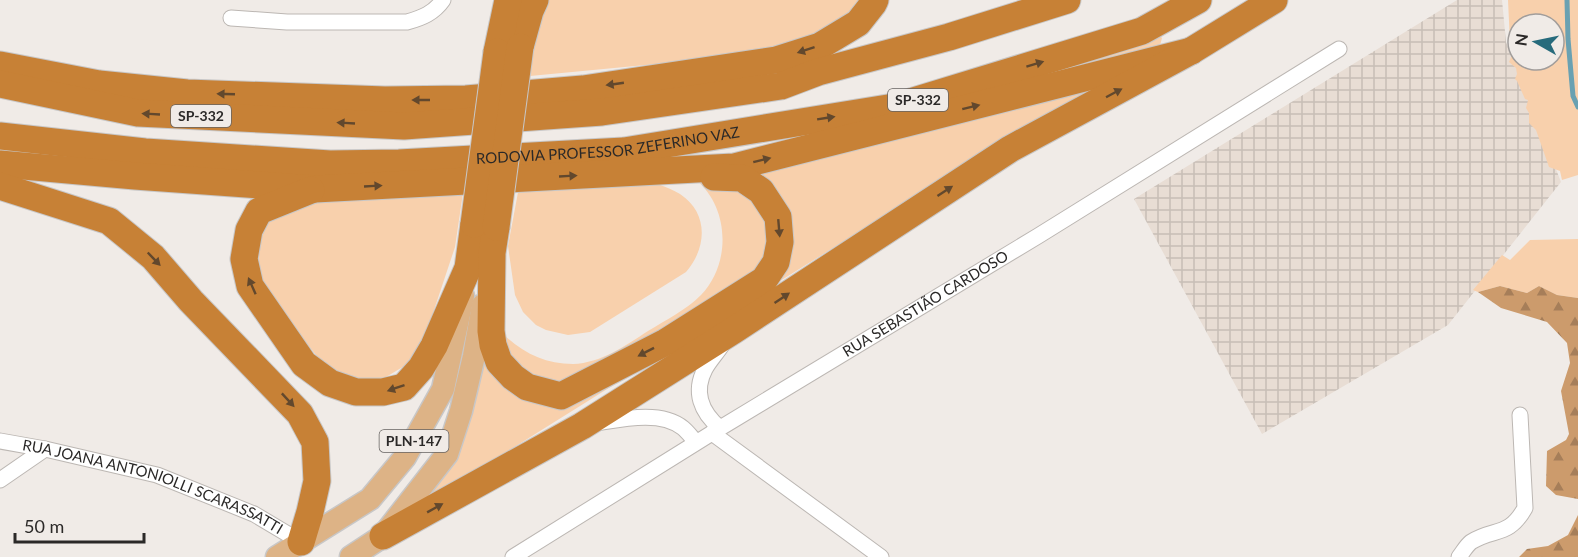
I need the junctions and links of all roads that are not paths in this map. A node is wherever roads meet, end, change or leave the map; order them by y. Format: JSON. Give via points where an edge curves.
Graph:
{"nodes":[{"id":1,"x":443,"y":0,"type":"edge"},
{"id":2,"x":508,"y":0,"type":"edge"},
{"id":3,"x":535,"y":0,"type":"edge"},
{"id":4,"x":875,"y":0,"type":"edge"},
{"id":5,"x":1067,"y":0,"type":"edge"},
{"id":6,"x":1198,"y":0,"type":"edge"},
{"id":7,"x":1274,"y":0,"type":"edge"},
{"id":8,"x":231,"y":18,"type":"dead end"},
{"id":9,"x":1340,"y":49,"type":"dead end"},
{"id":10,"x":509,"y":50,"type":"junction"},
{"id":11,"x":1191,"y":51,"type":"junction"},
{"id":12,"x":0,"y":65,"type":"edge"},
{"id":13,"x":0,"y":84,"type":"edge"},
{"id":14,"x":0,"y":136,"type":"edge"},
{"id":15,"x":0,"y":164,"type":"edge"},
{"id":16,"x":644,"y":172,"type":"junction"},
{"id":17,"x":0,"y":186,"type":"edge"},
{"id":18,"x":315,"y":189,"type":"junction"},
{"id":19,"x":485,"y":226,"type":"junction"},
{"id":20,"x":492,"y":254,"type":"junction"},
{"id":21,"x":468,"y":268,"type":"junction"},
{"id":22,"x":734,"y":330,"type":"junction"},
{"id":23,"x":1520,"y":416,"type":"dead end"},
{"id":24,"x":582,"y":426,"type":"junction"},
{"id":25,"x":716,"y":430,"type":"junction"},
{"id":26,"x":0,"y":441,"type":"edge"},
{"id":27,"x":696,"y":442,"type":"junction"},
{"id":28,"x":45,"y":449,"type":"junction"},
{"id":29,"x":0,"y":480,"type":"edge"},
{"id":30,"x":383,"y":536,"type":"junction"},
{"id":31,"x":301,"y":542,"type":"junction"},
{"id":32,"x":277,"y":557,"type":"edge"},
{"id":33,"x":351,"y":557,"type":"edge"},
{"id":34,"x":513,"y":557,"type":"edge"},
{"id":35,"x":881,"y":557,"type":"edge"},
{"id":36,"x":1459,"y":557,"type":"edge"}],
"edges":[{"from":1,"to":8,"type":"street","via":[[424,18],[407,22]]},
{"from":2,"to":10,"type":"highway"},
{"from":3,"to":10,"type":"highway"},
{"from":4,"to":12,"type":"highway","one_way":true,"via":[[858,23],[820,46],[776,60],[583,89],[466,99],[187,93],[99,84]]},
{"from":5,"to":13,"type":"highway","number":"SP-332","one_way":true,"via":[[781,86],[602,112],[381,125],[138,113]]},
{"from":14,"to":6,"type":"highway","name":"RODOVIA PROFESSOR ZEFERINO VAZ","number":"SP-332","one_way":true,"via":[[145,152],[330,164],[624,151],[894,107],[1142,31]]},
{"from":7,"to":11,"type":"highway"},
{"from":9,"to":25,"type":"street","name":"RUA SEBASTIÃO CARDOSO"},
{"from":10,"to":19,"type":"highway","bridge":true},
{"from":16,"to":11,"type":"highway","one_way":true,"via":[[734,167]]},
{"from":22,"to":11,"type":"highway","one_way":true,"via":[[1010,149]]},
{"from":15,"to":18,"type":"highway"},
{"from":18,"to":16,"type":"highway","one_way":true},
{"from":16,"to":20,"type":"highway","one_way":true,"via":[[658,176],[742,178],[761,191],[778,217],[780,242],[776,262],[764,280],[666,342],[561,396],[527,387],[500,362],[491,331]]},
{"from":17,"to":31,"type":"highway","one_way":true,"via":[[110,221],[153,257],[300,414],[315,442],[317,481]]},
{"from":21,"to":18,"type":"highway","one_way":true,"via":[[434,346],[404,387],[356,392],[330,383],[304,364],[287,341],[250,286],[244,259],[249,230],[259,212]]},
{"from":19,"to":20,"type":"highway"},
{"from":19,"to":21,"type":"highway"},
{"from":20,"to":30,"type":"main road","via":[[474,356],[447,454]]},
{"from":21,"to":31,"type":"main road","number":"PLN-147","via":[[443,389],[405,457],[370,500]]},
{"from":22,"to":24,"type":"highway"},
{"from":22,"to":25,"type":"street","via":[[700,381],[699,397]]},
{"from":23,"to":36,"type":"street","via":[[1525,508],[1510,528],[1469,544]]},
{"from":24,"to":27,"type":"street","via":[[643,417],[670,421]]},
{"from":30,"to":24,"type":"highway","one_way":true},
{"from":25,"to":27,"type":"street","name":"RUA SEBASTIÃO CARDOSO"},
{"from":25,"to":35,"type":"street"},
{"from":26,"to":28,"type":"street","name":"RUA JOANA ANTONIOLLI SCARASSATTI"},
{"from":27,"to":34,"type":"street","name":"RUA SEBASTIÃO CARDOSO"},
{"from":28,"to":29,"type":"street"},
{"from":28,"to":31,"type":"street","name":"RUA JOANA ANTONIOLLI SCARASSATTI","via":[[157,476],[254,514]]},
{"from":30,"to":33,"type":"main road"},
{"from":31,"to":32,"type":"main road","number":"PLN-147"}]}
